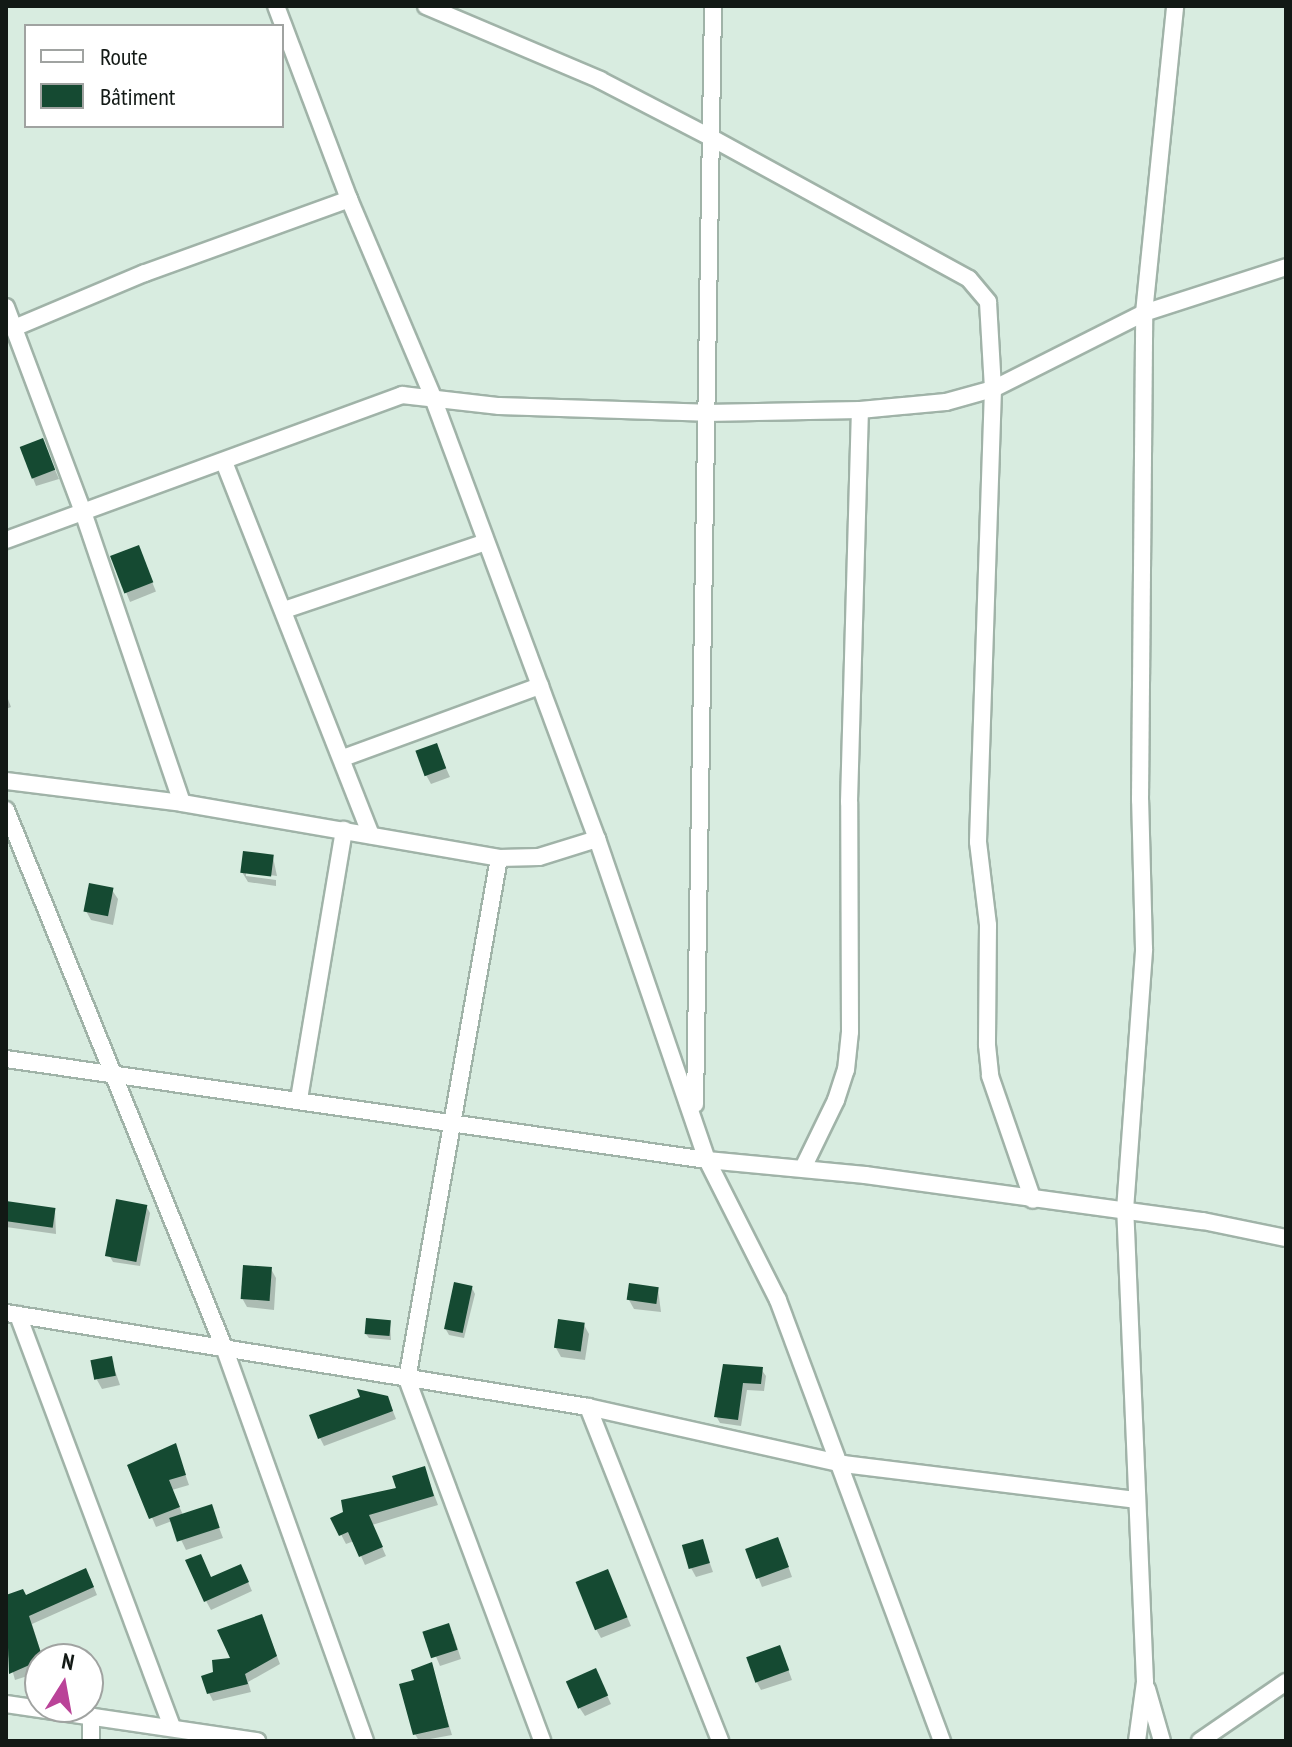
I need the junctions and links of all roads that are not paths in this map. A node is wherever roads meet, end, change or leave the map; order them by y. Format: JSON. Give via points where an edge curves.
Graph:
{"nodes":[{"id":1,"x":426,"y":6,"type":"edge"},
{"id":2,"x":713,"y":6,"type":"edge"},
{"id":3,"x":1175,"y":6,"type":"edge"},
{"id":4,"x":284,"y":27,"type":"edge"},
{"id":5,"x":710,"y":137,"type":"junction"},
{"id":6,"x":349,"y":199,"type":"junction"},
{"id":7,"x":1286,"y":267,"type":"edge"},
{"id":8,"x":6,"y":307,"type":"edge"},
{"id":9,"x":1144,"y":313,"type":"junction"},
{"id":10,"x":14,"y":328,"type":"junction"},
{"id":11,"x":993,"y":389,"type":"junction"},
{"id":12,"x":433,"y":397,"type":"junction"},
{"id":13,"x":860,"y":410,"type":"junction"},
{"id":14,"x":706,"y":413,"type":"junction"},
{"id":15,"x":224,"y":462,"type":"junction"},
{"id":16,"x":83,"y":512,"type":"junction"},
{"id":17,"x":6,"y":540,"type":"edge"},
{"id":18,"x":486,"y":542,"type":"junction"},
{"id":19,"x":284,"y":610,"type":"junction"},
{"id":20,"x":540,"y":686,"type":"junction"},
{"id":21,"x":343,"y":758,"type":"junction"},
{"id":22,"x":6,"y":781,"type":"edge"},
{"id":23,"x":182,"y":803,"type":"junction"},
{"id":24,"x":6,"y":810,"type":"edge"},
{"id":25,"x":344,"y":830,"type":"junction"},
{"id":26,"x":371,"y":835,"type":"junction"},
{"id":27,"x":597,"y":839,"type":"junction"},
{"id":28,"x":499,"y":858,"type":"junction"},
{"id":29,"x":6,"y":1059,"type":"edge"},
{"id":30,"x":114,"y":1077,"type":"junction"},
{"id":31,"x":299,"y":1099,"type":"junction"},
{"id":32,"x":695,"y":1122,"type":"junction"},
{"id":33,"x":450,"y":1123,"type":"junction"},
{"id":34,"x":707,"y":1160,"type":"junction"},
{"id":35,"x":803,"y":1168,"type":"junction"},
{"id":36,"x":1033,"y":1200,"type":"junction"},
{"id":37,"x":1125,"y":1210,"type":"junction"},
{"id":38,"x":1286,"y":1238,"type":"edge"},
{"id":39,"x":12,"y":1314,"type":"edge"},
{"id":40,"x":225,"y":1350,"type":"junction"},
{"id":41,"x":407,"y":1379,"type":"junction"},
{"id":42,"x":588,"y":1407,"type":"junction"},
{"id":43,"x":843,"y":1464,"type":"junction"},
{"id":44,"x":1136,"y":1500,"type":"junction"},
{"id":45,"x":1145,"y":1682,"type":"junction"},
{"id":46,"x":1286,"y":1682,"type":"edge"},
{"id":47,"x":104,"y":1718,"type":"edge"},
{"id":48,"x":172,"y":1727,"type":"junction"},
{"id":49,"x":257,"y":1741,"type":"edge"},
{"id":50,"x":365,"y":1741,"type":"edge"},
{"id":51,"x":542,"y":1741,"type":"edge"},
{"id":52,"x":720,"y":1741,"type":"edge"},
{"id":53,"x":942,"y":1741,"type":"edge"},
{"id":54,"x":1137,"y":1741,"type":"edge"},
{"id":55,"x":1162,"y":1741,"type":"edge"},
{"id":56,"x":1200,"y":1741,"type":"edge"}],
"edges":[{"from":1,"to":5,"type":"street","via":[[600,80]]},
{"from":2,"to":5,"type":"street"},
{"from":3,"to":9,"type":"street"},
{"from":4,"to":6,"type":"street"},
{"from":5,"to":11,"type":"street","via":[[969,279],[988,302]]},
{"from":5,"to":14,"type":"street"},
{"from":6,"to":10,"type":"street","via":[[145,273]]},
{"from":6,"to":12,"type":"street"},
{"from":7,"to":9,"type":"street"},
{"from":8,"to":10,"type":"street"},
{"from":9,"to":11,"type":"street"},
{"from":9,"to":37,"type":"street","via":[[1144,979]]},
{"from":10,"to":16,"type":"street"},
{"from":11,"to":13,"type":"street","via":[[946,402]]},
{"from":11,"to":36,"type":"street","via":[[978,842],[988,925],[987,1045],[990,1076]]},
{"from":12,"to":14,"type":"street","via":[[499,406]]},
{"from":12,"to":15,"type":"street","via":[[387,398]]},
{"from":12,"to":18,"type":"street"},
{"from":13,"to":14,"type":"street"},
{"from":13,"to":35,"type":"street","via":[[849,802],[850,1032],[841,1085]]},
{"from":14,"to":32,"type":"street"},
{"from":15,"to":16,"type":"street"},
{"from":15,"to":19,"type":"street"},
{"from":16,"to":17,"type":"street"},
{"from":16,"to":23,"type":"street"},
{"from":18,"to":19,"type":"street"},
{"from":18,"to":20,"type":"street"},
{"from":19,"to":21,"type":"street"},
{"from":20,"to":21,"type":"street"},
{"from":20,"to":27,"type":"street"},
{"from":21,"to":26,"type":"street"},
{"from":22,"to":23,"type":"street"},
{"from":23,"to":25,"type":"street"},
{"from":24,"to":30,"type":"street"},
{"from":25,"to":26,"type":"street"},
{"from":25,"to":31,"type":"street"},
{"from":26,"to":28,"type":"street"},
{"from":27,"to":28,"type":"street","via":[[539,857]]},
{"from":27,"to":32,"type":"street"},
{"from":28,"to":33,"type":"street"},
{"from":29,"to":30,"type":"street"},
{"from":30,"to":31,"type":"street"},
{"from":30,"to":40,"type":"street"},
{"from":31,"to":33,"type":"street"},
{"from":32,"to":34,"type":"street"},
{"from":33,"to":34,"type":"street"},
{"from":33,"to":41,"type":"street"},
{"from":34,"to":35,"type":"street"},
{"from":34,"to":43,"type":"street","via":[[756,1251]]},
{"from":35,"to":36,"type":"street"},
{"from":36,"to":37,"type":"street"},
{"from":37,"to":38,"type":"street"},
{"from":37,"to":44,"type":"street"},
{"from":39,"to":40,"type":"street"},
{"from":39,"to":48,"type":"street"},
{"from":40,"to":41,"type":"street"},
{"from":40,"to":50,"type":"street"},
{"from":41,"to":42,"type":"street"},
{"from":41,"to":51,"type":"street"},
{"from":42,"to":43,"type":"street"},
{"from":42,"to":52,"type":"street"},
{"from":43,"to":44,"type":"street"},
{"from":43,"to":53,"type":"street"},
{"from":44,"to":45,"type":"street"},
{"from":45,"to":54,"type":"street"},
{"from":45,"to":55,"type":"street"},
{"from":46,"to":56,"type":"street"},
{"from":47,"to":48,"type":"street"},
{"from":48,"to":49,"type":"street"}]}
